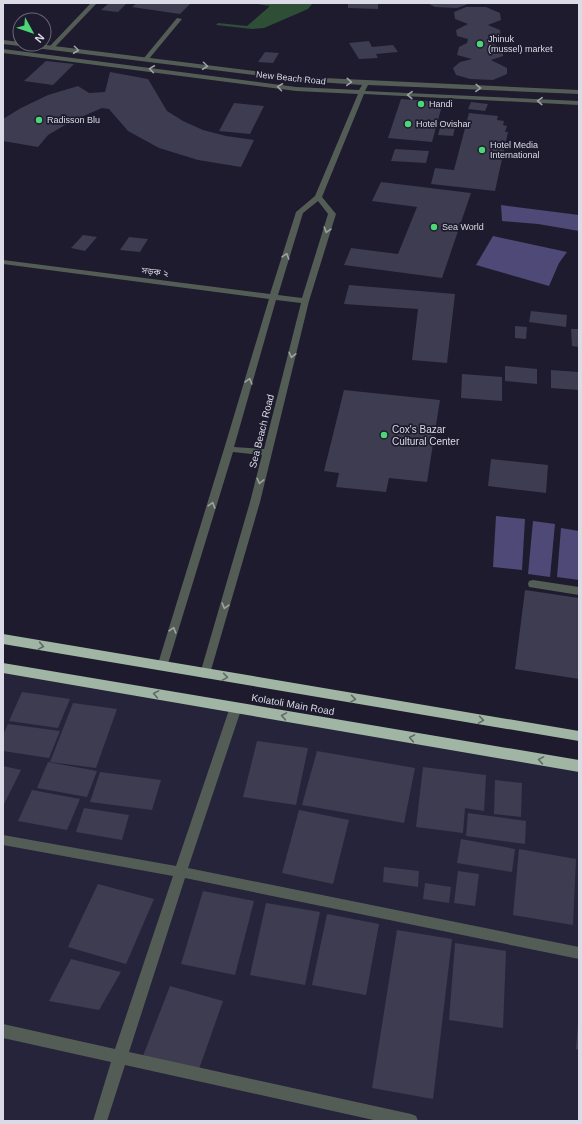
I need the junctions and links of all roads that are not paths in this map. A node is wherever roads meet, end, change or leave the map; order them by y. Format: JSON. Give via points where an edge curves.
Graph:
{"nodes":[{"id":1,"x":94,"y":3,"type":"edge"},
{"id":2,"x":179,"y":19,"type":"dead end"},
{"id":3,"x":52,"y":47,"type":"joint"},
{"id":4,"x":3,"y":51,"type":"edge"},
{"id":5,"x":146,"y":59,"type":"junction"},
{"id":6,"x":137,"y":67,"type":"junction"},
{"id":7,"x":366,"y":83,"type":"junction"},
{"id":8,"x":579,"y":92,"type":"edge"},
{"id":9,"x":361,"y":93,"type":"junction"},
{"id":10,"x":579,"y":103,"type":"edge"},
{"id":11,"x":318,"y":197,"type":"junction"},
{"id":12,"x":3,"y":262,"type":"edge"},
{"id":13,"x":273,"y":298,"type":"junction"},
{"id":14,"x":305,"y":301,"type":"junction"},
{"id":15,"x":229,"y":449,"type":"junction"},
{"id":16,"x":267,"y":452,"type":"junction"},
{"id":17,"x":533,"y":584,"type":"dead end"},
{"id":18,"x":579,"y":591,"type":"edge"},
{"id":19,"x":3,"y":639,"type":"edge"},
{"id":20,"x":162,"y":667,"type":"junction"},
{"id":21,"x":3,"y":668,"type":"edge"},
{"id":22,"x":205,"y":674,"type":"junction"},
{"id":23,"x":236,"y":707,"type":"junction"},
{"id":24,"x":579,"y":736,"type":"edge"},
{"id":25,"x":579,"y":766,"type":"edge"},
{"id":26,"x":3,"y":840,"type":"edge"},
{"id":27,"x":181,"y":872,"type":"junction"},
{"id":28,"x":579,"y":953,"type":"edge"},
{"id":29,"x":3,"y":1031,"type":"edge"},
{"id":30,"x":119,"y":1058,"type":"junction"},
{"id":31,"x":100,"y":1121,"type":"edge"},
{"id":32,"x":411,"y":1121,"type":"edge"}],
"edges":[{"from":1,"to":3,"type":"street"},
{"from":2,"to":5,"type":"street"},
{"from":3,"to":5,"type":"street","name":"New Beach Road","one_way":true},
{"from":4,"to":6,"type":"street","name":"New Beach Road"},
{"from":5,"to":6,"type":"street"},
{"from":5,"to":7,"type":"street","name":"New Beach Road","one_way":true,"via":[[302,79]]},
{"from":9,"to":6,"type":"street","name":"New Beach Road","one_way":true,"via":[[296,89]]},
{"from":7,"to":8,"type":"street","name":"New Beach Road","one_way":true},
{"from":7,"to":9,"type":"street"},
{"from":10,"to":9,"type":"street","name":"New Beach Road","one_way":true},
{"from":9,"to":11,"type":"street"},
{"from":13,"to":11,"type":"street","one_way":true,"via":[[300,212]]},
{"from":11,"to":14,"type":"street","name":"Sea Beach Road","one_way":true,"via":[[332,214]]},
{"from":12,"to":13,"type":"street","name":"সড়ক ২"},
{"from":13,"to":14,"type":"street","name":"সড়ক ২"},
{"from":15,"to":13,"type":"street","one_way":true},
{"from":14,"to":16,"type":"street","name":"Sea Beach Road","one_way":true},
{"from":15,"to":16,"type":"street"},
{"from":20,"to":15,"type":"street","one_way":true},
{"from":16,"to":22,"type":"street","name":"Sea Beach Road","one_way":true},
{"from":17,"to":18,"type":"street"},
{"from":19,"to":20,"type":"highway","name":"Kolatoli Main Road","one_way":true},
{"from":20,"to":22,"type":"highway","name":"Kolatoli Main Road"},
{"from":23,"to":21,"type":"highway","name":"Kolatoli Main Road","one_way":true},
{"from":22,"to":24,"type":"highway","name":"Kolatoli Main Road","one_way":true},
{"from":25,"to":23,"type":"highway","name":"Kolatoli Main Road","one_way":true},
{"from":23,"to":27,"type":"street"},
{"from":26,"to":27,"type":"street"},
{"from":27,"to":28,"type":"street"},
{"from":27,"to":30,"type":"street"},
{"from":29,"to":30,"type":"street"},
{"from":30,"to":31,"type":"street"},
{"from":30,"to":32,"type":"street"}]}
